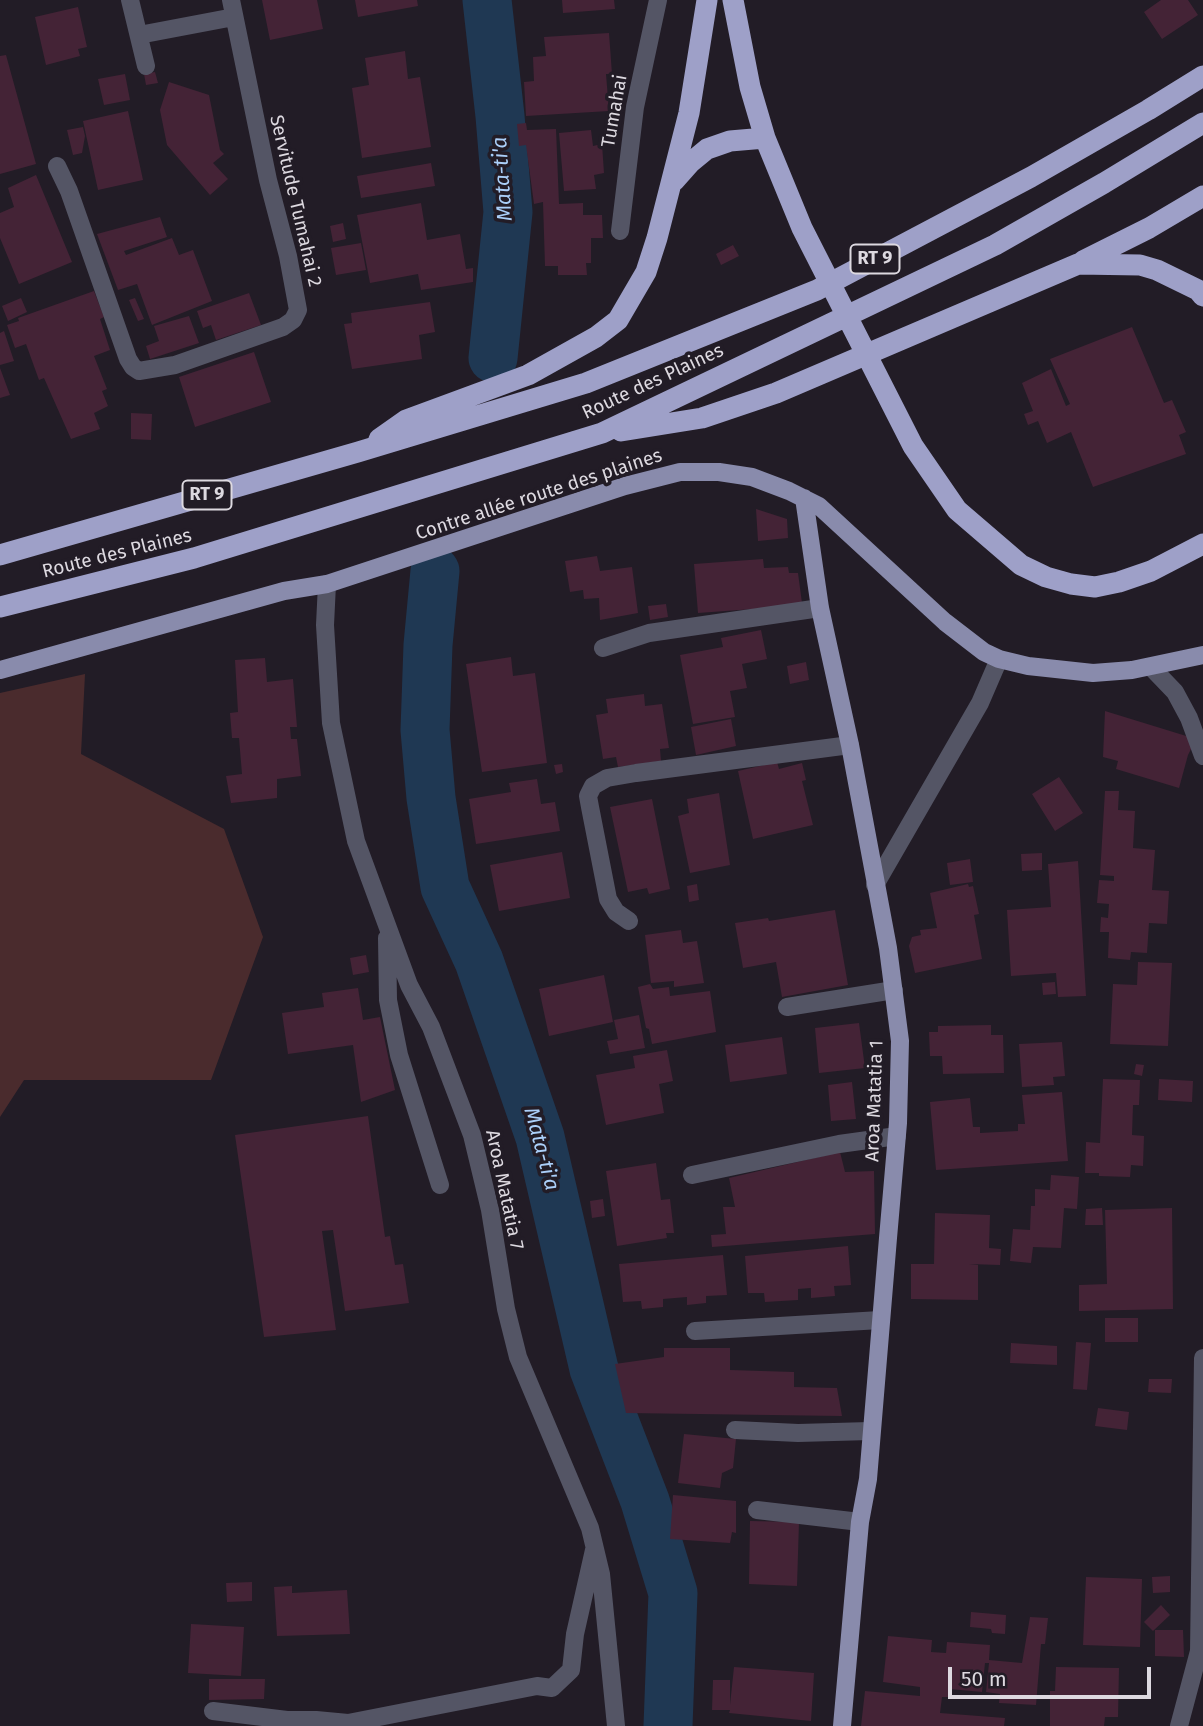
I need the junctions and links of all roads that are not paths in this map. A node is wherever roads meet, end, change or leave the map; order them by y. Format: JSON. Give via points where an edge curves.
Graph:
{"nodes":[{"id":1,"x":130,"y":0,"type":"edge"},
{"id":2,"x":658,"y":0,"type":"edge"},
{"id":3,"x":707,"y":0,"type":"edge"},
{"id":4,"x":733,"y":0,"type":"edge"},
{"id":5,"x":233,"y":8,"type":"edge"},
{"id":6,"x":139,"y":35,"type":"junction"},
{"id":7,"x":146,"y":66,"type":"dead end"},
{"id":8,"x":1203,"y":76,"type":"edge"},
{"id":9,"x":1203,"y":123,"type":"edge"},
{"id":10,"x":765,"y":138,"type":"junction"},
{"id":11,"x":57,"y":166,"type":"dead end"},
{"id":12,"x":671,"y":184,"type":"junction"},
{"id":13,"x":1203,"y":196,"type":"edge"},
{"id":14,"x":620,"y":231,"type":"dead end"},
{"id":15,"x":1078,"y":264,"type":"junction"},
{"id":16,"x":1203,"y":296,"type":"edge"},
{"id":17,"x":411,"y":428,"type":"junction"},
{"id":18,"x":602,"y":433,"type":"junction"},
{"id":19,"x":804,"y":498,"type":"junction"},
{"id":20,"x":1203,"y":544,"type":"edge"},
{"id":21,"x":0,"y":555,"type":"edge"},
{"id":22,"x":327,"y":584,"type":"junction"},
{"id":23,"x":0,"y":607,"type":"edge"},
{"id":24,"x":820,"y":608,"type":"junction"},
{"id":25,"x":603,"y":648,"type":"dead end"},
{"id":26,"x":1203,"y":654,"type":"edge"},
{"id":27,"x":999,"y":659,"type":"junction"},
{"id":28,"x":1151,"y":667,"type":"junction"},
{"id":29,"x":0,"y":670,"type":"edge"},
{"id":30,"x":850,"y":745,"type":"junction"},
{"id":31,"x":1203,"y":756,"type":"edge"},
{"id":32,"x":875,"y":885,"type":"junction"},
{"id":33,"x":629,"y":921,"type":"dead end"},
{"id":34,"x":391,"y":934,"type":"junction"},
{"id":35,"x":894,"y":990,"type":"junction"},
{"id":36,"x":787,"y":1007,"type":"dead end"},
{"id":37,"x":897,"y":1136,"type":"junction"},
{"id":38,"x":692,"y":1175,"type":"dead end"},
{"id":39,"x":440,"y":1185,"type":"dead end"},
{"id":40,"x":880,"y":1320,"type":"junction"},
{"id":41,"x":695,"y":1331,"type":"dead end"},
{"id":42,"x":1203,"y":1358,"type":"edge"},
{"id":43,"x":735,"y":1430,"type":"dead end"},
{"id":44,"x":870,"y":1431,"type":"junction"},
{"id":45,"x":757,"y":1510,"type":"dead end"},
{"id":46,"x":860,"y":1522,"type":"junction"},
{"id":47,"x":595,"y":1546,"type":"junction"},
{"id":48,"x":213,"y":1711,"type":"dead end"},
{"id":49,"x":615,"y":1726,"type":"edge"},
{"id":50,"x":842,"y":1726,"type":"edge"},
{"id":51,"x":1179,"y":1726,"type":"edge"}],
"edges":[{"from":1,"to":6,"type":"street"},
{"from":2,"to":14,"type":"street","name":"Tumahai","via":[[635,107]]},
{"from":3,"to":12,"type":"highway","via":[[689,113]]},
{"from":4,"to":10,"type":"highway"},
{"from":5,"to":6,"type":"street"},
{"from":5,"to":11,"type":"street","name":"Servitude Tumahai 2","via":[[288,256],[298,310],[293,320],[175,365],[139,371],[128,359]]},
{"from":6,"to":7,"type":"street"},
{"from":8,"to":17,"type":"highway","name":"Route des Plaines","number":"RT 9","via":[[1031,177],[817,290],[586,383]]},
{"from":9,"to":18,"type":"highway","name":"Route des Plaines","number":"RT 9","via":[[995,245]]},
{"from":10,"to":12,"type":"highway","via":[[730,141],[707,149]]},
{"from":10,"to":20,"type":"highway","via":[[802,228],[877,379],[913,446],[957,510],[1013,559],[1046,578],[1095,587],[1151,571]]},
{"from":12,"to":17,"type":"highway","via":[[646,272],[618,320],[528,375]]},
{"from":13,"to":15,"type":"highway"},
{"from":15,"to":16,"type":"highway","via":[[1140,265]]},
{"from":15,"to":18,"type":"highway","via":[[776,393],[702,418]]},
{"from":17,"to":21,"type":"highway","name":"Route des Plaines","number":"RT 9","via":[[358,452]]},
{"from":18,"to":23,"type":"highway","name":"Route des Plaines","number":"RT 9","via":[[194,558]]},
{"from":19,"to":22,"type":"main road","name":"Contre allée route des plaines","via":[[752,477],[680,472]]},
{"from":19,"to":24,"type":"main road","name":"Aroa Matatia 1"},
{"from":19,"to":27,"type":"main road","name":"Contre allée route des plaines","via":[[819,506],[945,622]]},
{"from":22,"to":29,"type":"main road","via":[[284,591]]},
{"from":22,"to":34,"type":"street","name":"Aroa Matatia 7","via":[[331,723],[356,841]]},
{"from":24,"to":25,"type":"street","via":[[661,630]]},
{"from":24,"to":30,"type":"main road","name":"Aroa Matatia 1"},
{"from":26,"to":28,"type":"main road","name":"Contre allée route des plaines"},
{"from":27,"to":28,"type":"main road","name":"Contre allée route des plaines","via":[[1093,673]]},
{"from":27,"to":32,"type":"street","via":[[980,703]]},
{"from":28,"to":31,"type":"street","via":[[1175,692]]},
{"from":30,"to":32,"type":"main road","name":"Aroa Matatia 1"},
{"from":30,"to":33,"type":"street","via":[[636,773],[607,778],[593,786],[588,796],[608,899],[615,912]]},
{"from":32,"to":35,"type":"main road","name":"Aroa Matatia 1"},
{"from":34,"to":39,"type":"street","via":[[387,935],[388,1000],[399,1055]]},
{"from":34,"to":47,"type":"street","name":"Aroa Matatia 7","via":[[472,1135],[517,1357]]},
{"from":35,"to":36,"type":"street"},
{"from":35,"to":37,"type":"main road","name":"Aroa Matatia 1","via":[[900,1041]]},
{"from":37,"to":38,"type":"street"},
{"from":37,"to":40,"type":"main road","name":"Aroa Matatia 1"},
{"from":40,"to":41,"type":"street"},
{"from":40,"to":44,"type":"main road","name":"Aroa Matatia 1"},
{"from":42,"to":51,"type":"street","via":[[1199,1651]]},
{"from":43,"to":44,"type":"street"},
{"from":44,"to":46,"type":"main road","name":"Aroa Matatia 1"},
{"from":45,"to":46,"type":"street"},
{"from":46,"to":50,"type":"main road","name":"Aroa Matatia 1"},
{"from":47,"to":48,"type":"street","via":[[571,1670],[552,1688],[537,1686],[348,1723]]},
{"from":47,"to":49,"type":"street","name":"Aroa Matatia 7","via":[[604,1595]]}]}
